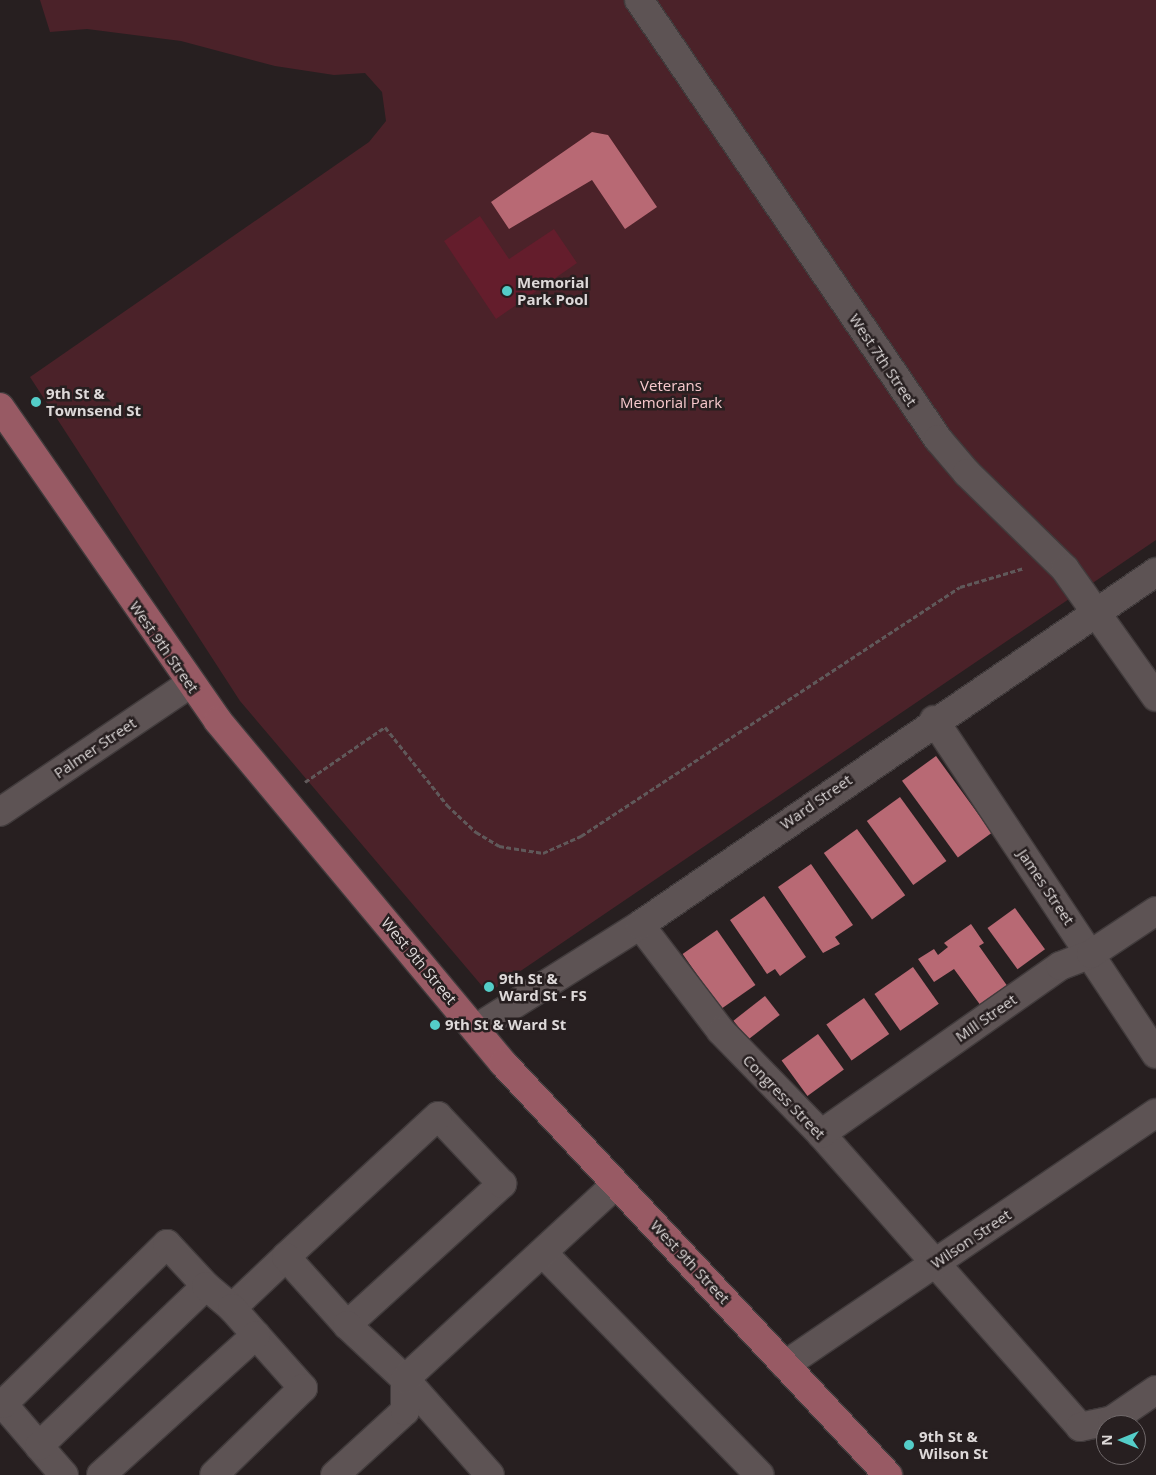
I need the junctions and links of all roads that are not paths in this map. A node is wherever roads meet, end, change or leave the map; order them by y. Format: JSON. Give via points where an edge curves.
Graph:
{"nodes":[{"id":1,"x":639,"y":0,"type":"edge"},
{"id":2,"x":0,"y":407,"type":"edge"},
{"id":3,"x":1156,"y":572,"type":"edge"},
{"id":4,"x":1098,"y":611,"type":"junction"},
{"id":5,"x":190,"y":684,"type":"junction"},
{"id":6,"x":1156,"y":697,"type":"edge"},
{"id":7,"x":934,"y":720,"type":"junction"},
{"id":8,"x":0,"y":812,"type":"edge"},
{"id":9,"x":1156,"y":911,"type":"edge"},
{"id":10,"x":640,"y":925,"type":"junction"},
{"id":11,"x":1091,"y":954,"type":"junction"},
{"id":12,"x":475,"y":1029,"type":"junction"},
{"id":13,"x":1156,"y":1054,"type":"edge"},
{"id":14,"x":1156,"y":1113,"type":"edge"},
{"id":15,"x":821,"y":1134,"type":"junction"},
{"id":16,"x":616,"y":1184,"type":"junction"},
{"id":17,"x":543,"y":1253,"type":"junction"},
{"id":18,"x":286,"y":1257,"type":"junction"},
{"id":19,"x":934,"y":1265,"type":"junction"},
{"id":20,"x":206,"y":1286,"type":"junction"},
{"id":21,"x":232,"y":1308,"type":"junction"},
{"id":22,"x":347,"y":1325,"type":"junction"},
{"id":23,"x":256,"y":1335,"type":"junction"},
{"id":24,"x":785,"y":1365,"type":"junction"},
{"id":25,"x":405,"y":1378,"type":"junction"},
{"id":26,"x":1156,"y":1390,"type":"edge"},
{"id":27,"x":39,"y":1446,"type":"junction"},
{"id":28,"x":64,"y":1475,"type":"edge"},
{"id":29,"x":101,"y":1475,"type":"edge"},
{"id":30,"x":214,"y":1475,"type":"edge"},
{"id":31,"x":335,"y":1475,"type":"edge"},
{"id":32,"x":490,"y":1475,"type":"edge"},
{"id":33,"x":760,"y":1475,"type":"edge"},
{"id":34,"x":888,"y":1475,"type":"edge"}],
"edges":[{"from":1,"to":4,"type":"street","name":"West 7th Street","via":[[938,439],[967,473],[1050,554]]},
{"from":2,"to":5,"type":"main road","name":"West 9th Street"},
{"from":3,"to":4,"type":"street","name":"Ward Street"},
{"from":4,"to":6,"type":"street","name":"West 7th Street"},
{"from":4,"to":7,"type":"street","name":"Ward Street"},
{"from":5,"to":8,"type":"street","name":"Palmer Street"},
{"from":5,"to":12,"type":"main road","name":"West 9th Street"},
{"from":7,"to":10,"type":"street","name":"Ward Street"},
{"from":7,"to":11,"type":"street","name":"James Street"},
{"from":9,"to":11,"type":"street","name":"Mill Street"},
{"from":10,"to":12,"type":"street","name":"Ward Street"},
{"from":10,"to":15,"type":"street","name":"Congress Street","via":[[721,1031]]},
{"from":11,"to":13,"type":"street","name":"James Street"},
{"from":11,"to":15,"type":"street","name":"Mill Street","via":[[1060,966]]},
{"from":12,"to":16,"type":"main road","name":"West 9th Street"},
{"from":14,"to":19,"type":"street","name":"Wilson Street"},
{"from":15,"to":19,"type":"street","name":"Congress Street"},
{"from":16,"to":17,"type":"street"},
{"from":16,"to":24,"type":"main road","name":"West 9th Street"},
{"from":17,"to":25,"type":"street"},
{"from":17,"to":33,"type":"street"},
{"from":18,"to":21,"type":"street"},
{"from":18,"to":22,"type":"street"},
{"from":18,"to":22,"type":"street","via":[[438,1116],[502,1184]]},
{"from":19,"to":24,"type":"street","name":"Wilson Street"},
{"from":19,"to":26,"type":"street","name":"Congress Street","via":[[1080,1427],[1112,1420]]},
{"from":20,"to":21,"type":"street"},
{"from":20,"to":27,"type":"street"},
{"from":20,"to":27,"type":"street","via":[[167,1244],[3,1404]]},
{"from":21,"to":23,"type":"street"},
{"from":22,"to":25,"type":"street"},
{"from":23,"to":29,"type":"street"},
{"from":23,"to":30,"type":"street","via":[[303,1388]]},
{"from":24,"to":34,"type":"main road","name":"West 9th Street"},
{"from":25,"to":31,"type":"street","via":[[405,1411]]},
{"from":25,"to":32,"type":"street"},
{"from":27,"to":28,"type":"street"}]}
